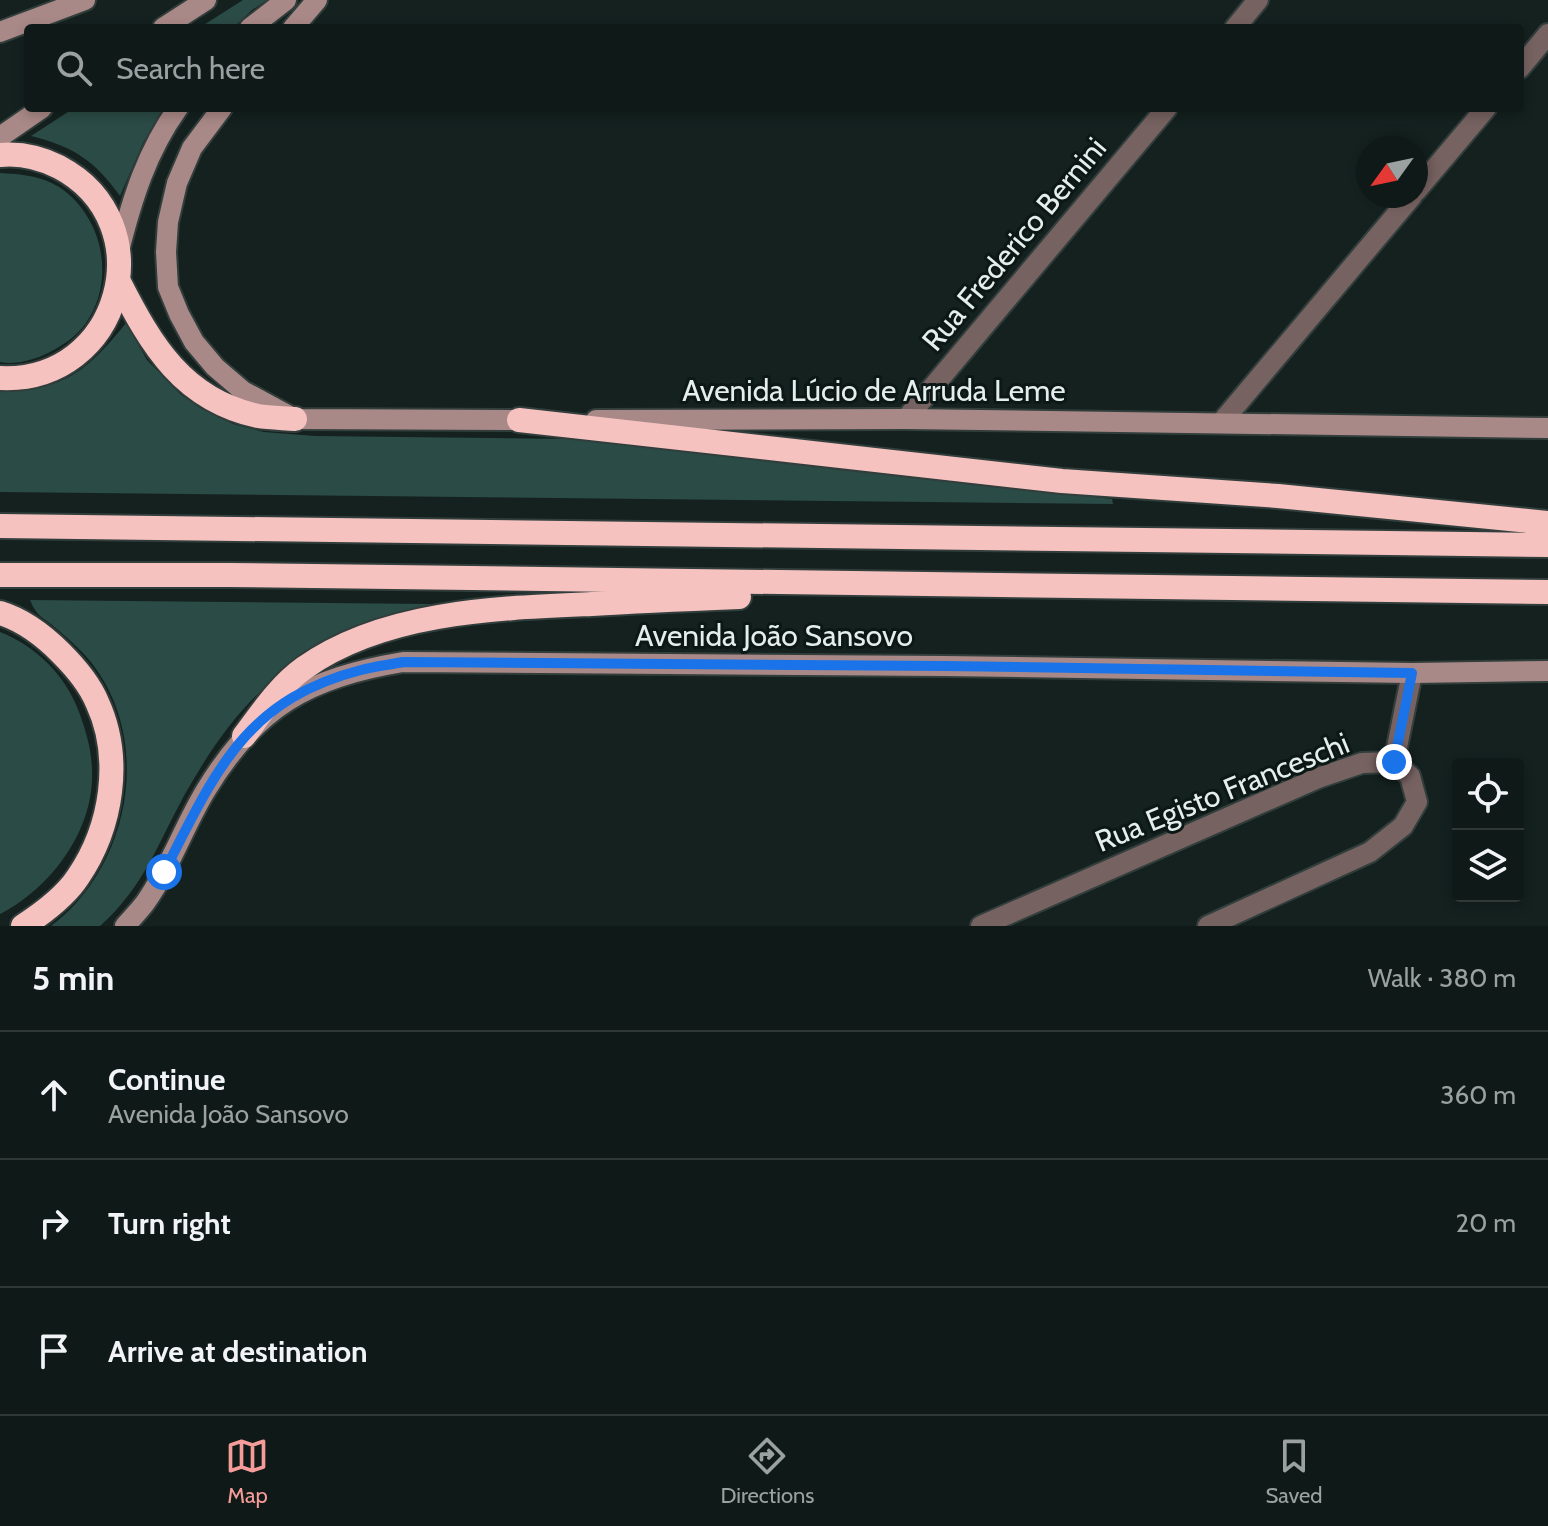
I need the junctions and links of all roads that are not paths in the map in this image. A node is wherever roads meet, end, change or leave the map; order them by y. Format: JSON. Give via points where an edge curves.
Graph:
{"nodes":[{"id":1,"x":85,"y":0,"type":"edge"},
{"id":2,"x":206,"y":0,"type":"edge"},
{"id":3,"x":286,"y":0,"type":"edge"},
{"id":4,"x":317,"y":0,"type":"edge"},
{"id":5,"x":1258,"y":0,"type":"edge"},
{"id":6,"x":169,"y":24,"type":"edge"},
{"id":7,"x":255,"y":24,"type":"edge"},
{"id":8,"x":296,"y":24,"type":"edge"},
{"id":9,"x":1238,"y":24,"type":"edge"},
{"id":10,"x":0,"y":32,"type":"edge"},
{"id":11,"x":1548,"y":34,"type":"edge"},
{"id":12,"x":1524,"y":63,"type":"edge"},
{"id":13,"x":36,"y":112,"type":"edge"},
{"id":14,"x":175,"y":112,"type":"edge"},
{"id":15,"x":218,"y":112,"type":"edge"},
{"id":16,"x":1164,"y":112,"type":"edge"},
{"id":17,"x":1483,"y":112,"type":"edge"},
{"id":18,"x":0,"y":137,"type":"edge"},
{"id":19,"x":0,"y":155,"type":"edge"},
{"id":20,"x":1428,"y":177,"type":"edge"},
{"id":21,"x":1402,"y":208,"type":"edge"},
{"id":22,"x":119,"y":251,"type":"junction"},
{"id":23,"x":119,"y":282,"type":"junction"},
{"id":24,"x":0,"y":378,"type":"edge"},
{"id":25,"x":295,"y":419,"type":"junction"},
{"id":26,"x":906,"y":419,"type":"junction"},
{"id":27,"x":519,"y":420,"type":"junction"},
{"id":28,"x":1221,"y":423,"type":"junction"},
{"id":29,"x":1548,"y":428,"type":"edge"},
{"id":30,"x":1548,"y":523,"type":"edge"},
{"id":31,"x":0,"y":526,"type":"edge"},
{"id":32,"x":1548,"y":545,"type":"edge"},
{"id":33,"x":0,"y":575,"type":"edge"},
{"id":34,"x":959,"y":586,"type":"junction"},
{"id":35,"x":1548,"y":592,"type":"edge"},
{"id":36,"x":0,"y":613,"type":"edge"},
{"id":37,"x":1548,"y":671,"type":"edge"},
{"id":38,"x":1412,"y":673,"type":"junction"},
{"id":39,"x":244,"y":736,"type":"junction"},
{"id":40,"x":1394,"y":762,"type":"junction"},
{"id":41,"x":23,"y":926,"type":"edge"},
{"id":42,"x":125,"y":926,"type":"edge"},
{"id":43,"x":981,"y":926,"type":"edge"},
{"id":44,"x":1208,"y":926,"type":"edge"}],
"edges":[{"from":1,"to":10,"type":"main road"},
{"from":2,"to":6,"type":"main road"},
{"from":3,"to":7,"type":"main road"},
{"from":4,"to":8,"type":"main road"},
{"from":5,"to":9,"type":"street"},
{"from":11,"to":12,"type":"street"},
{"from":13,"to":18,"type":"main road"},
{"from":14,"to":22,"type":"main road","via":[[141,175]]},
{"from":15,"to":25,"type":"main road","name":"Avenida Lúcio de Arruda Leme","via":[[192,148],[177,183],[168,222],[168,287],[194,342],[215,367],[243,391]]},
{"from":16,"to":26,"type":"street","name":"Rua Frederico Bernini"},
{"from":17,"to":20,"type":"street"},
{"from":19,"to":22,"type":"highway","via":[[25,156],[71,173],[93,193],[110,220]]},
{"from":21,"to":28,"type":"street"},
{"from":22,"to":23,"type":"highway"},
{"from":23,"to":24,"type":"highway","via":[[111,311],[81,352],[39,374]]},
{"from":23,"to":25,"type":"highway","via":[[151,341],[196,389],[228,407]]},
{"from":25,"to":27,"type":"main road","name":"Avenida Lúcio de Arruda Leme"},
{"from":26,"to":27,"type":"main road","name":"Avenida Lúcio de Arruda Leme"},
{"from":26,"to":28,"type":"main road","name":"Avenida Lúcio de Arruda Leme"},
{"from":27,"to":30,"type":"highway","via":[[1062,481]]},
{"from":28,"to":29,"type":"main road","name":"Avenida Lúcio de Arruda Leme"},
{"from":31,"to":32,"type":"highway"},
{"from":33,"to":34,"type":"highway"},
{"from":34,"to":35,"type":"highway"},
{"from":34,"to":39,"type":"highway","via":[[536,606],[400,625],[334,650],[303,669],[277,692]]},
{"from":36,"to":41,"type":"highway","via":[[48,639],[78,670],[98,702],[112,768],[104,823],[77,879]]},
{"from":37,"to":38,"type":"main road","name":"Avenida João Sansovo"},
{"from":38,"to":39,"type":"main road","name":"Avenida João Sansovo","via":[[403,662],[363,669],[302,691]]},
{"from":38,"to":40,"type":"street"},
{"from":39,"to":42,"type":"main road","name":"Avenida João Sansovo","via":[[206,791],[145,903]]},
{"from":40,"to":43,"type":"street","name":"Rua Egisto Franceschi","via":[[1362,763],[1318,778]]},
{"from":40,"to":44,"type":"street","name":"Rua Egisto Franceschi","via":[[1410,776],[1417,802],[1403,826],[1370,852]]}]}
